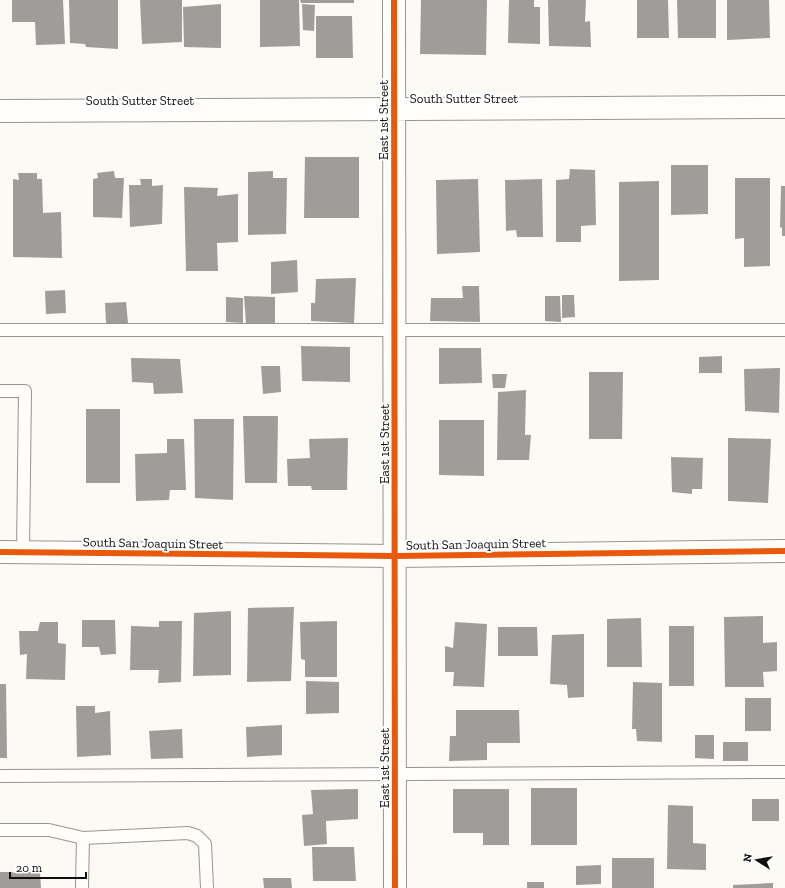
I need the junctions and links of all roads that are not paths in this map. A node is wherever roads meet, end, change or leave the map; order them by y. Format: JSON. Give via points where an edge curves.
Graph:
{"nodes":[{"id":1,"x":394,"y":0,"type":"edge"},
{"id":2,"x":785,"y":108,"type":"edge"},
{"id":3,"x":394,"y":110,"type":"junction"},
{"id":4,"x":0,"y":111,"type":"edge"},
{"id":5,"x":0,"y":330,"type":"edge"},
{"id":6,"x":785,"y":330,"type":"edge"},
{"id":7,"x":394,"y":331,"type":"junction"},
{"id":8,"x":0,"y":391,"type":"edge"},
{"id":9,"x":785,"y":551,"type":"edge"},
{"id":10,"x":0,"y":552,"type":"edge"},
{"id":11,"x":23,"y":552,"type":"junction"},
{"id":12,"x":395,"y":556,"type":"junction"},
{"id":13,"x":785,"y":772,"type":"edge"},
{"id":14,"x":395,"y":774,"type":"junction"},
{"id":15,"x":0,"y":776,"type":"edge"},
{"id":16,"x":0,"y":830,"type":"edge"},
{"id":17,"x":83,"y":838,"type":"junction"},
{"id":18,"x":82,"y":888,"type":"edge"},
{"id":19,"x":207,"y":888,"type":"edge"},
{"id":20,"x":395,"y":888,"type":"edge"}],
"edges":[{"from":1,"to":3,"type":"street","name":"East 1st Street"},
{"from":2,"to":3,"type":"street","name":"South Sutter Street"},
{"from":3,"to":4,"type":"street","name":"South Sutter Street"},
{"from":3,"to":7,"type":"street","name":"East 1st Street"},
{"from":5,"to":7,"type":"lane"},
{"from":6,"to":7,"type":"lane"},
{"from":7,"to":12,"type":"street","name":"East 1st Street"},
{"from":8,"to":11,"type":"lane","via":[[25,391]]},
{"from":9,"to":12,"type":"street","name":"South San Joaquin Street"},
{"from":10,"to":11,"type":"street","name":"South San Joaquin Street"},
{"from":11,"to":12,"type":"street","name":"South San Joaquin Street"},
{"from":12,"to":14,"type":"street","name":"East 1st Street"},
{"from":13,"to":14,"type":"lane"},
{"from":14,"to":15,"type":"lane"},
{"from":14,"to":20,"type":"street","name":"East 1st Street"},
{"from":16,"to":17,"type":"lane","via":[[49,830]]},
{"from":17,"to":18,"type":"lane"},
{"from":17,"to":19,"type":"lane","via":[[188,833],[198,836],[205,844]]}]}
